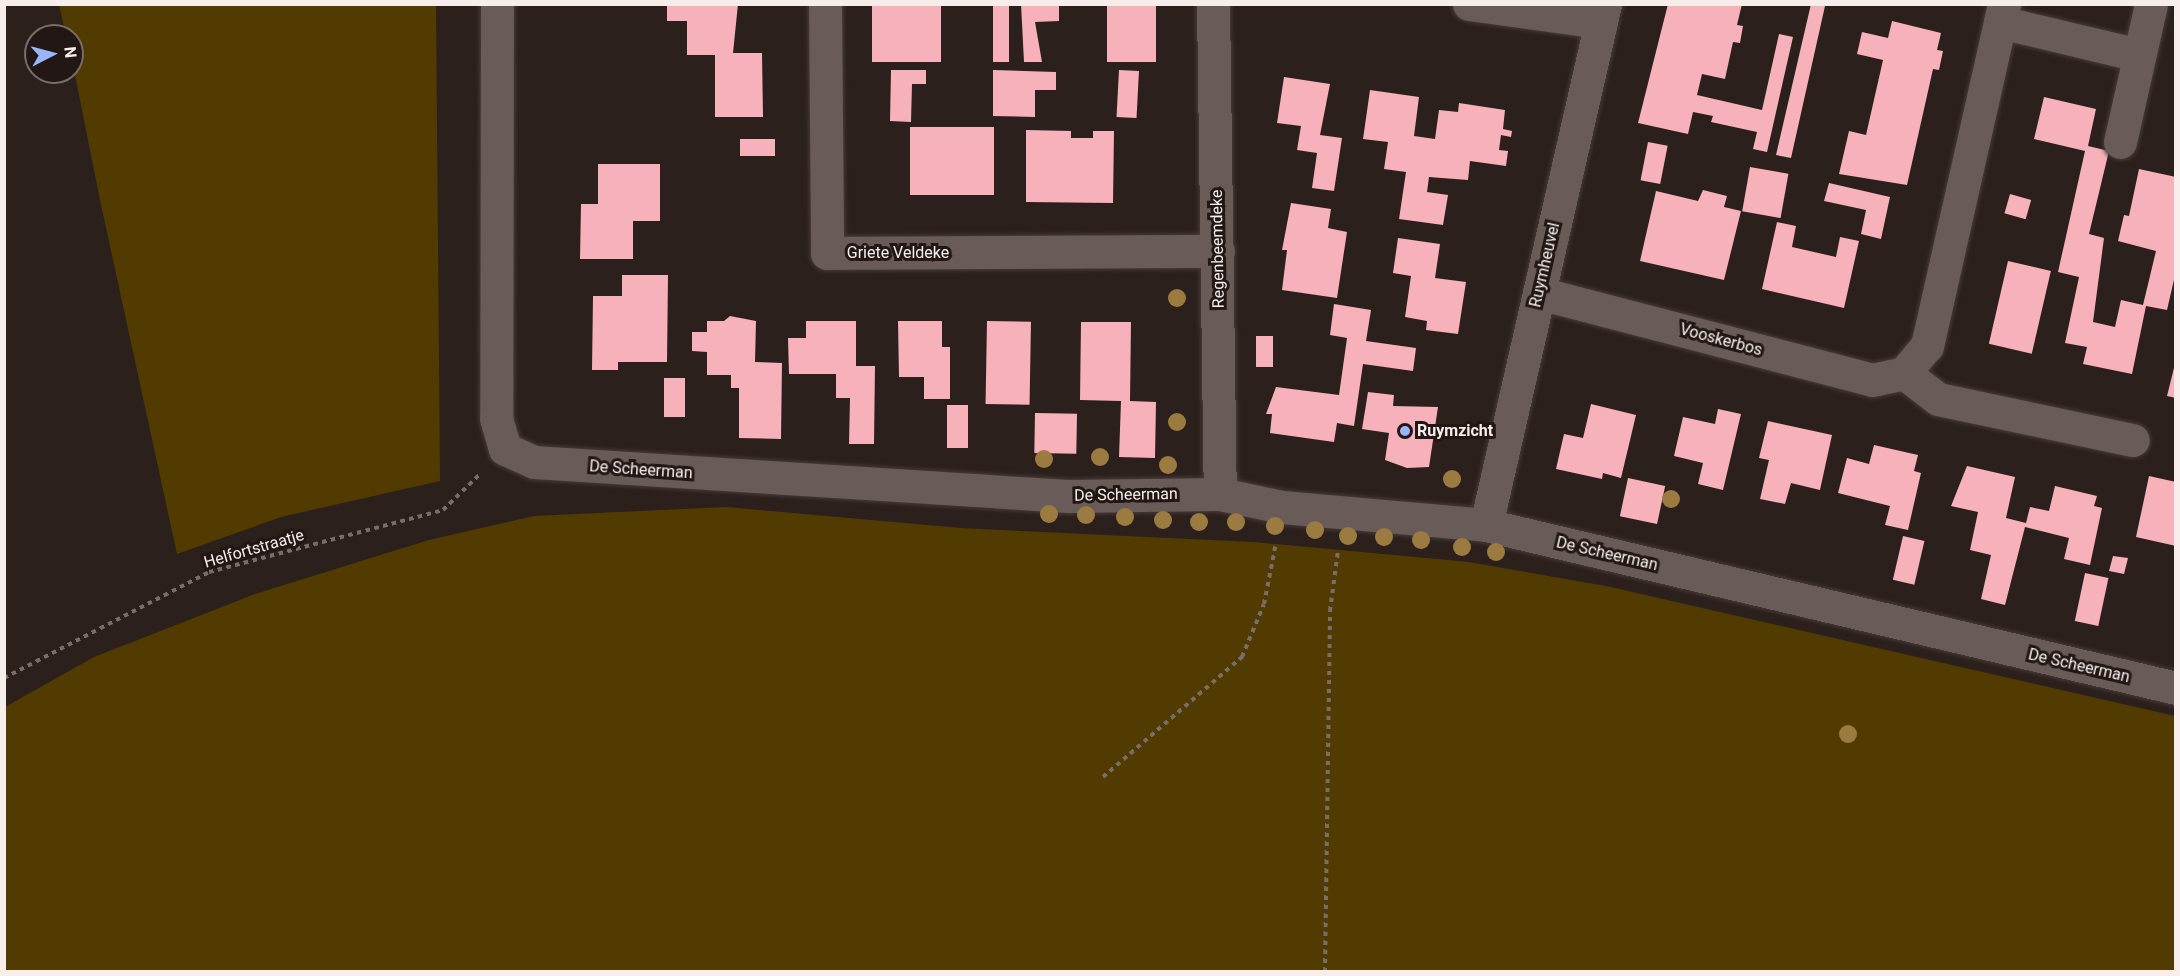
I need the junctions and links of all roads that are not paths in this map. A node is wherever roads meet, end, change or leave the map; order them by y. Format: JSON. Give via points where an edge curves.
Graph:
{"nodes":[{"id":1,"x":497,"y":4,"type":"edge"},
{"id":2,"x":825,"y":4,"type":"edge"},
{"id":3,"x":1213,"y":4,"type":"edge"},
{"id":4,"x":1468,"y":4,"type":"edge"},
{"id":5,"x":2151,"y":4,"type":"edge"},
{"id":6,"x":1603,"y":13,"type":"edge"},
{"id":7,"x":2002,"y":14,"type":"edge"},
{"id":8,"x":2139,"y":55,"type":"junction"},
{"id":9,"x":2120,"y":142,"type":"dead end"},
{"id":10,"x":1218,"y":251,"type":"junction"},
{"id":11,"x":1539,"y":292,"type":"junction"},
{"id":12,"x":1904,"y":374,"type":"junction"},
{"id":13,"x":2133,"y":440,"type":"dead end"},
{"id":14,"x":1220,"y":494,"type":"junction"},
{"id":15,"x":1486,"y":525,"type":"junction"},
{"id":16,"x":2175,"y":688,"type":"edge"}],
"edges":[{"from":1,"to":14,"type":"street","name":"De Scheerman","via":[[496,418],[505,449],[534,462],[859,485],[1068,496]]},
{"from":2,"to":10,"type":"street","name":"Griete Veldeke","via":[[826,253]]},
{"from":3,"to":10,"type":"street","name":"Regenbeemdeke"},
{"from":4,"to":6,"type":"street"},
{"from":5,"to":8,"type":"street"},
{"from":6,"to":11,"type":"street","name":"Ruymheuvel"},
{"from":7,"to":8,"type":"street"},
{"from":7,"to":12,"type":"street","via":[[1927,346]]},
{"from":8,"to":9,"type":"street"},
{"from":10,"to":14,"type":"street","name":"Regenbeemdeke"},
{"from":11,"to":12,"type":"street","name":"Vooskerbos","via":[[1872,380]]},
{"from":11,"to":15,"type":"street","name":"Ruymheuvel"},
{"from":12,"to":13,"type":"street","via":[[1938,399]]},
{"from":14,"to":15,"type":"street","name":"De Scheerman","via":[[1282,507]]},
{"from":15,"to":16,"type":"street","name":"De Scheerman"}]}
